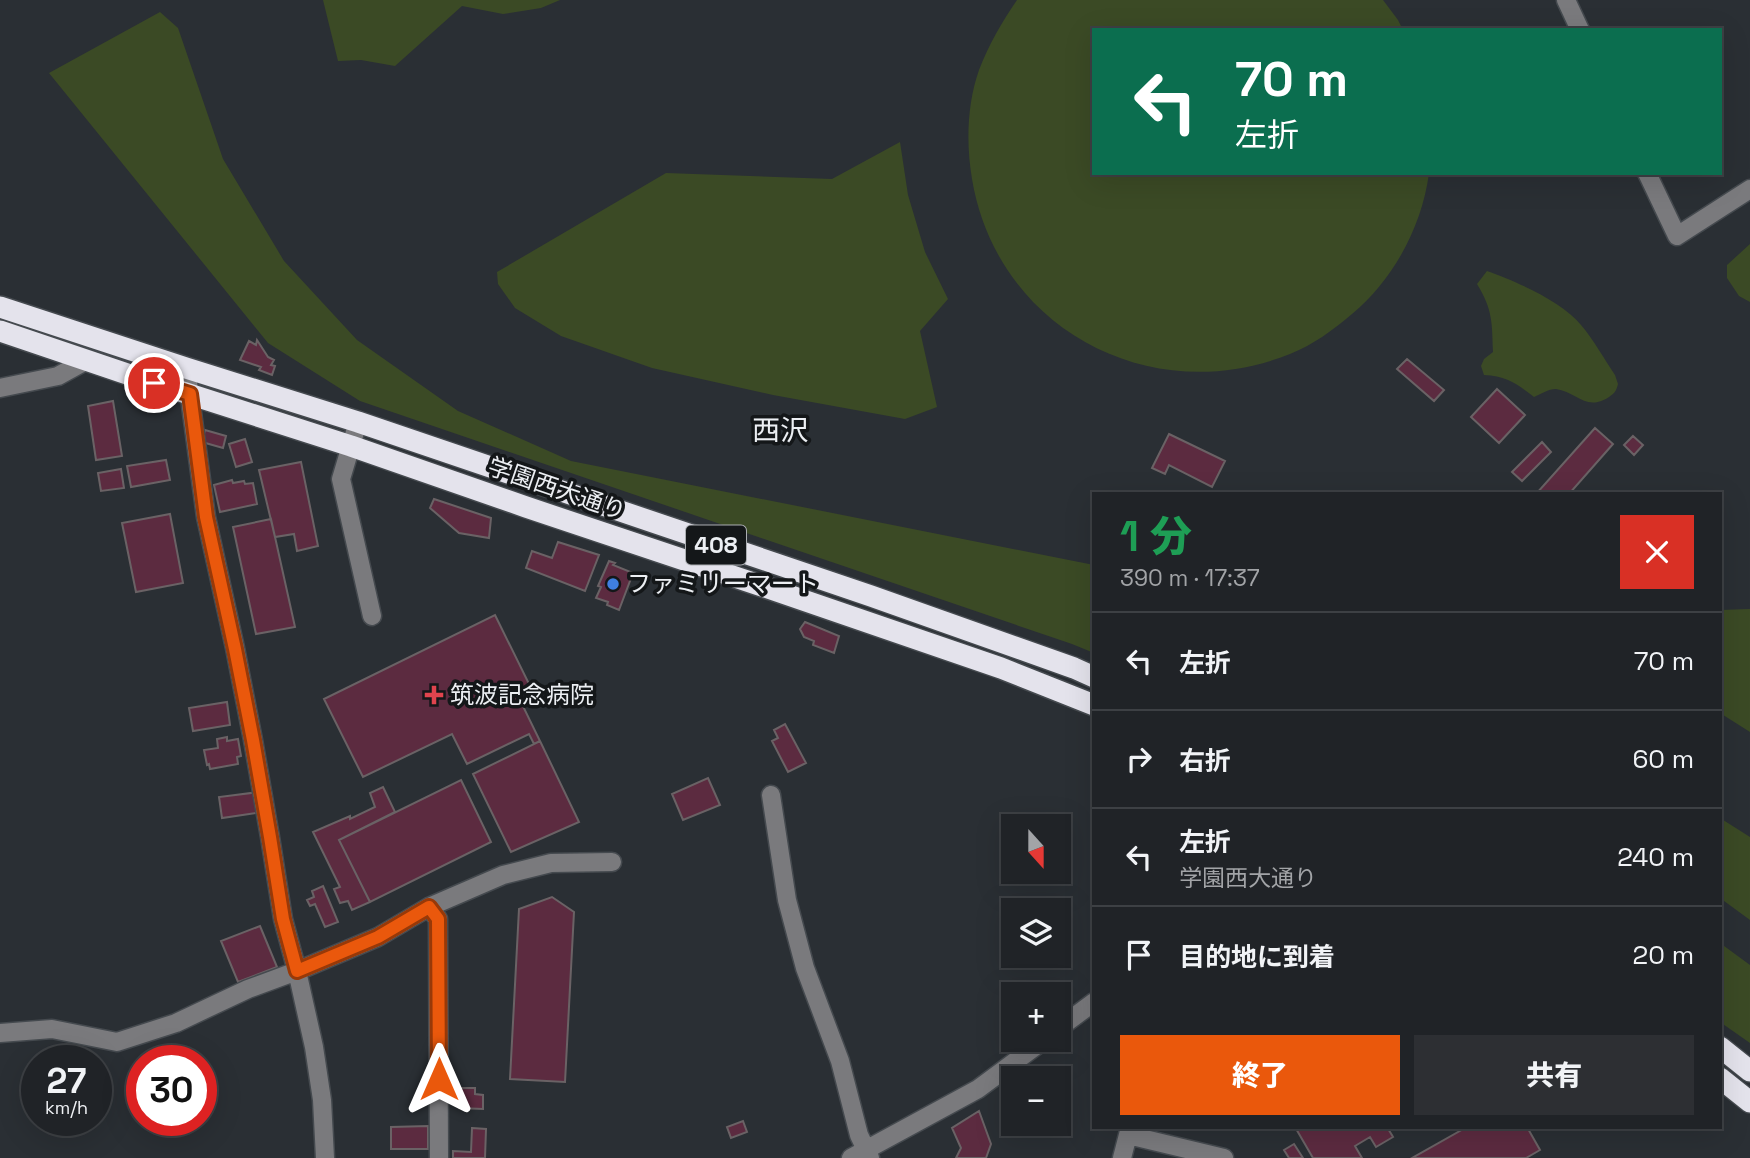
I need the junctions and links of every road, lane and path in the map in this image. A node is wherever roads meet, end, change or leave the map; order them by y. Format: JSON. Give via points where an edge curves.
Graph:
{"nodes":[{"id":1,"x":1566,"y":0,"type":"edge"},
{"id":2,"x":1579,"y":28,"type":"edge"},
{"id":3,"x":1648,"y":175,"type":"edge"},
{"id":4,"x":1750,"y":189,"type":"edge"},
{"id":5,"x":0,"y":307,"type":"edge"},
{"id":6,"x":0,"y":331,"type":"edge"},
{"id":7,"x":87,"y":360,"type":"junction"},
{"id":8,"x":186,"y":368,"type":"junction"},
{"id":9,"x":0,"y":387,"type":"edge"},
{"id":10,"x":190,"y":394,"type":"junction"},
{"id":11,"x":358,"y":422,"type":"junction"},
{"id":12,"x":351,"y":446,"type":"junction"},
{"id":13,"x":372,"y":615,"type":"dead end"},
{"id":14,"x":1092,"y":676,"type":"edge"},
{"id":15,"x":1092,"y":704,"type":"edge"},
{"id":16,"x":771,"y":795,"type":"dead end"},
{"id":17,"x":612,"y":862,"type":"dead end"},
{"id":18,"x":429,"y":907,"type":"junction"},
{"id":19,"x":297,"y":971,"type":"junction"},
{"id":20,"x":1092,"y":1003,"type":"edge"},
{"id":21,"x":1071,"y":1019,"type":"edge"},
{"id":22,"x":0,"y":1033,"type":"edge"},
{"id":23,"x":1722,"y":1049,"type":"edge"},
{"id":24,"x":1028,"y":1052,"type":"edge"},
{"id":25,"x":1750,"y":1071,"type":"edge"},
{"id":26,"x":1722,"y":1080,"type":"edge"},
{"id":27,"x":1750,"y":1102,"type":"edge"},
{"id":28,"x":1129,"y":1131,"type":"edge"},
{"id":29,"x":862,"y":1155,"type":"edge"},
{"id":30,"x":325,"y":1158,"type":"edge"},
{"id":31,"x":439,"y":1158,"type":"edge"},
{"id":32,"x":1122,"y":1158,"type":"edge"},
{"id":33,"x":1224,"y":1158,"type":"edge"}],
"edges":[{"from":1,"to":2,"type":"street"},
{"from":3,"to":4,"type":"street","via":[[1676,236]]},
{"from":5,"to":8,"type":"highway","name":"学園西大通り","number":"408"},
{"from":6,"to":7,"type":"highway","name":"学園西大通り","number":"408"},
{"from":7,"to":9,"type":"street","via":[[58,376]]},
{"from":7,"to":10,"type":"highway","name":"学園西大通り","number":"408"},
{"from":8,"to":10,"type":"street"},
{"from":8,"to":11,"type":"highway","name":"学園西大通り","number":"408"},
{"from":10,"to":12,"type":"highway","name":"学園西大通り","number":"408"},
{"from":10,"to":19,"type":"street","via":[[206,517],[253,740],[283,919]]},
{"from":11,"to":12,"type":"street"},
{"from":11,"to":14,"type":"highway","name":"学園西大通り","number":"408"},
{"from":12,"to":13,"type":"street","via":[[341,478]]},
{"from":12,"to":15,"type":"highway","name":"学園西大通り","number":"408","via":[[1001,668]]},
{"from":16,"to":29,"type":"street","via":[[787,900],[805,968],[840,1061]]},
{"from":17,"to":18,"type":"street","via":[[551,863],[503,874]]},
{"from":18,"to":19,"type":"street","via":[[378,937]]},
{"from":18,"to":31,"type":"street","via":[[438,919]]},
{"from":19,"to":22,"type":"street","via":[[176,1023],[117,1042],[52,1029]]},
{"from":19,"to":30,"type":"street","via":[[322,1100]]},
{"from":20,"to":21,"type":"street"},
{"from":23,"to":25,"type":"highway"},
{"from":24,"to":29,"type":"street","via":[[978,1089]]},
{"from":26,"to":27,"type":"highway"},
{"from":28,"to":32,"type":"street"},
{"from":28,"to":33,"type":"street"}]}
